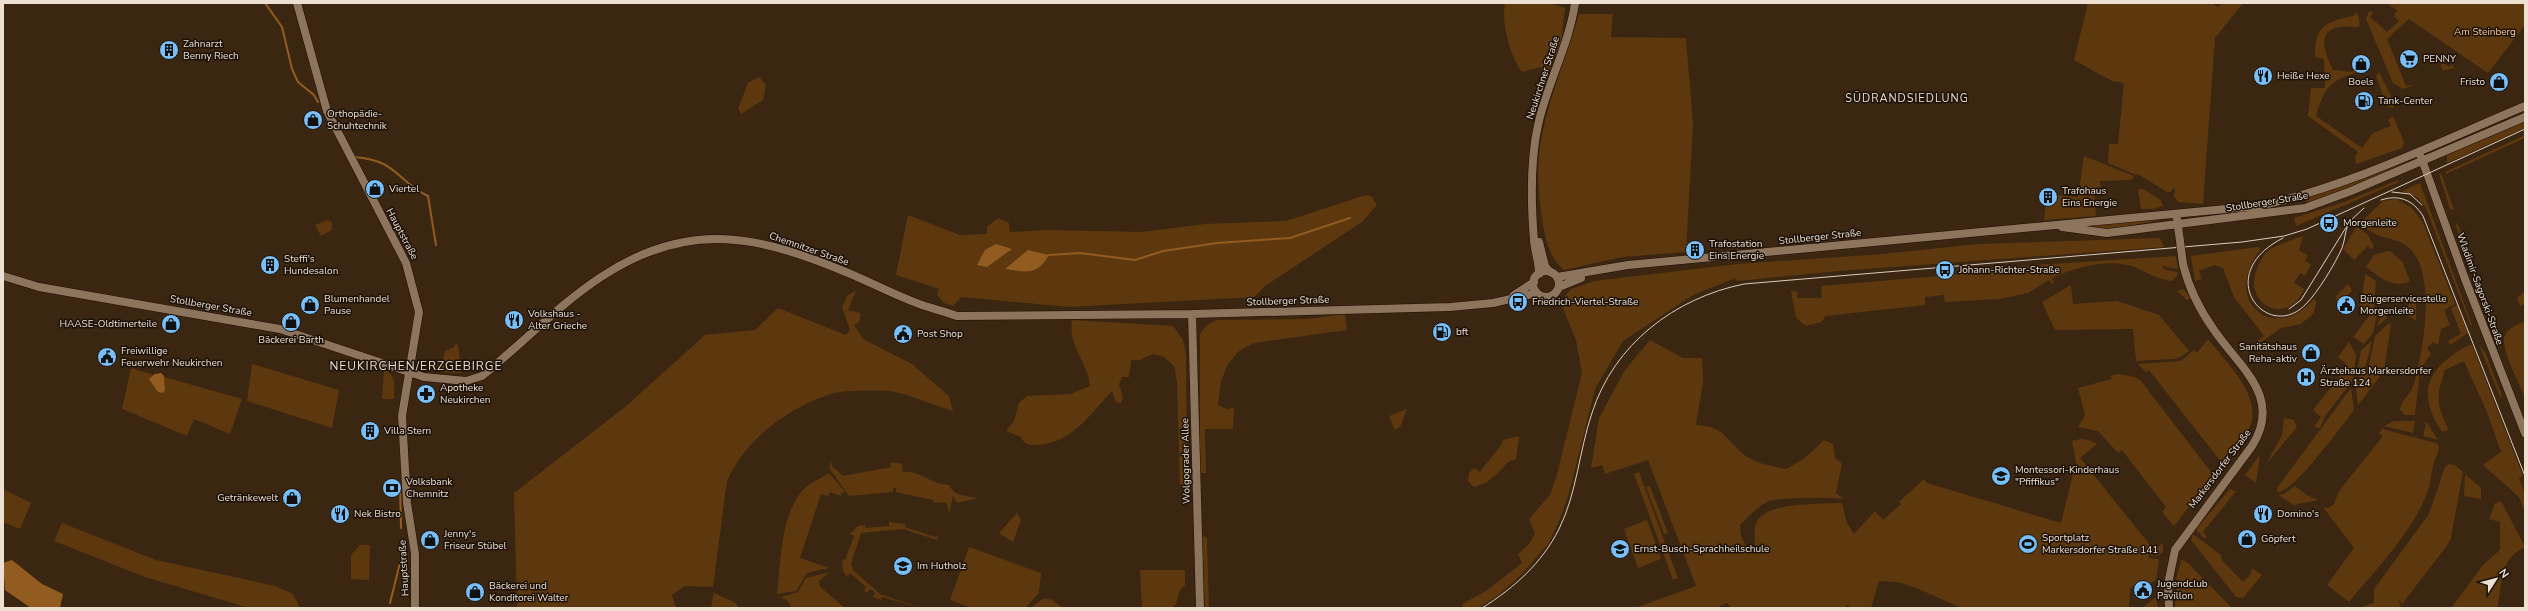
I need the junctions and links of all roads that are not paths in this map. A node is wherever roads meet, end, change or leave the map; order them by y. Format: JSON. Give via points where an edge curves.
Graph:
{"nodes":[{"id":1,"x":297,"y":3,"type":"edge"},
{"id":2,"x":1575,"y":3,"type":"edge"},
{"id":3,"x":2525,"y":106,"type":"edge"},
{"id":4,"x":2525,"y":117,"type":"edge"},
{"id":5,"x":2418,"y":151,"type":"junction"},
{"id":6,"x":2422,"y":161,"type":"junction"},
{"id":7,"x":2176,"y":214,"type":"junction"},
{"id":8,"x":2178,"y":224,"type":"junction"},
{"id":9,"x":2043,"y":226,"type":"junction"},
{"id":10,"x":1534,"y":232,"type":"junction"},
{"id":11,"x":1598,"y":271,"type":"junction"},
{"id":12,"x":1550,"y":272,"type":"junction"},
{"id":13,"x":1539,"y":274,"type":"junction"},
{"id":14,"x":3,"y":276,"type":"edge"},
{"id":15,"x":1557,"y":277,"type":"junction"},
{"id":16,"x":1534,"y":282,"type":"junction"},
{"id":17,"x":1559,"y":287,"type":"junction"},
{"id":18,"x":1537,"y":293,"type":"junction"},
{"id":19,"x":1505,"y":300,"type":"junction"},
{"id":20,"x":1071,"y":314,"type":"joint"},
{"id":21,"x":1192,"y":314,"type":"junction"},
{"id":22,"x":410,"y":372,"type":"junction"},
{"id":23,"x":2525,"y":433,"type":"edge"},
{"id":24,"x":415,"y":608,"type":"edge"},
{"id":25,"x":1200,"y":608,"type":"edge"},
{"id":26,"x":2169,"y":608,"type":"edge"}],
"edges":[{"from":1,"to":22,"type":"main road","name":"Hauptstraße","via":[[326,112],[409,270],[419,312]]},
{"from":2,"to":10,"type":"main road","name":"Neukirchner Straße","via":[[1569,30],[1551,77],[1538,126],[1533,161]]},
{"from":3,"to":5,"type":"main road","name":"Stollberger Straße"},
{"from":4,"to":6,"type":"main road","name":"Stollberger Straße"},
{"from":5,"to":6,"type":"main road","name":"Wladimir-Sagorski-Straße"},
{"from":5,"to":7,"type":"main road","name":"Stollberger Straße","via":[[2289,199],[2258,206]]},
{"from":6,"to":8,"type":"main road","name":"Stollberger Straße","via":[[2305,208]]},
{"from":6,"to":23,"type":"main road","name":"Wladimir-Sagorski-Straße"},
{"from":7,"to":8,"type":"main road","name":"Markersdorfer Straße"},
{"from":7,"to":9,"type":"main road","name":"Stollberger Straße"},
{"from":8,"to":9,"type":"main road","name":"Stollberger Straße","via":[[2107,233]]},
{"from":8,"to":26,"type":"main road","name":"Markersdorfer Straße","bridge":true,"via":[[2183,264],[2194,298],[2214,331],[2253,381],[2259,391],[2264,414],[2259,435],[2252,446],[2175,550],[2168,584]]},
{"from":9,"to":11,"type":"main road","name":"Stollberger Straße","via":[[1628,265]]},
{"from":10,"to":12,"type":"main road","name":"Neukirchner Straße","via":[[1545,266]]},
{"from":10,"to":13,"type":"main road","name":"Neukirchner Straße"},
{"from":11,"to":15,"type":"main road","name":"Stollberger Straße"},
{"from":11,"to":17,"type":"main road","name":"Stollberger Straße"},
{"from":12,"to":13,"type":"main road"},
{"from":12,"to":15,"type":"main road"},
{"from":13,"to":16,"type":"main road"},
{"from":14,"to":22,"type":"main road","name":"Stollberger Straße","via":[[39,287],[280,329]]},
{"from":15,"to":17,"type":"main road"},
{"from":16,"to":18,"type":"main road"},
{"from":16,"to":19,"type":"main road","name":"Stollberger Straße"},
{"from":17,"to":18,"type":"main road","via":[[1551,296],[1544,297]]},
{"from":18,"to":19,"type":"main road","name":"Stollberger Straße"},
{"from":19,"to":21,"type":"main road","name":"Stollberger Straße","via":[[1450,307]]},
{"from":20,"to":21,"type":"main road","name":"Stollberger Straße"},
{"from":20,"to":22,"type":"main road","name":"Chemnitzer Straße","via":[[957,316],[923,306],[848,272],[786,250],[735,238],[696,240],[649,252],[601,277],[566,302],[482,376],[462,381]]},
{"from":21,"to":25,"type":"main road","name":"Wolgograder Allee"},
{"from":22,"to":24,"type":"main road","name":"Hauptstraße","via":[[402,416],[407,503],[415,554]]}]}
